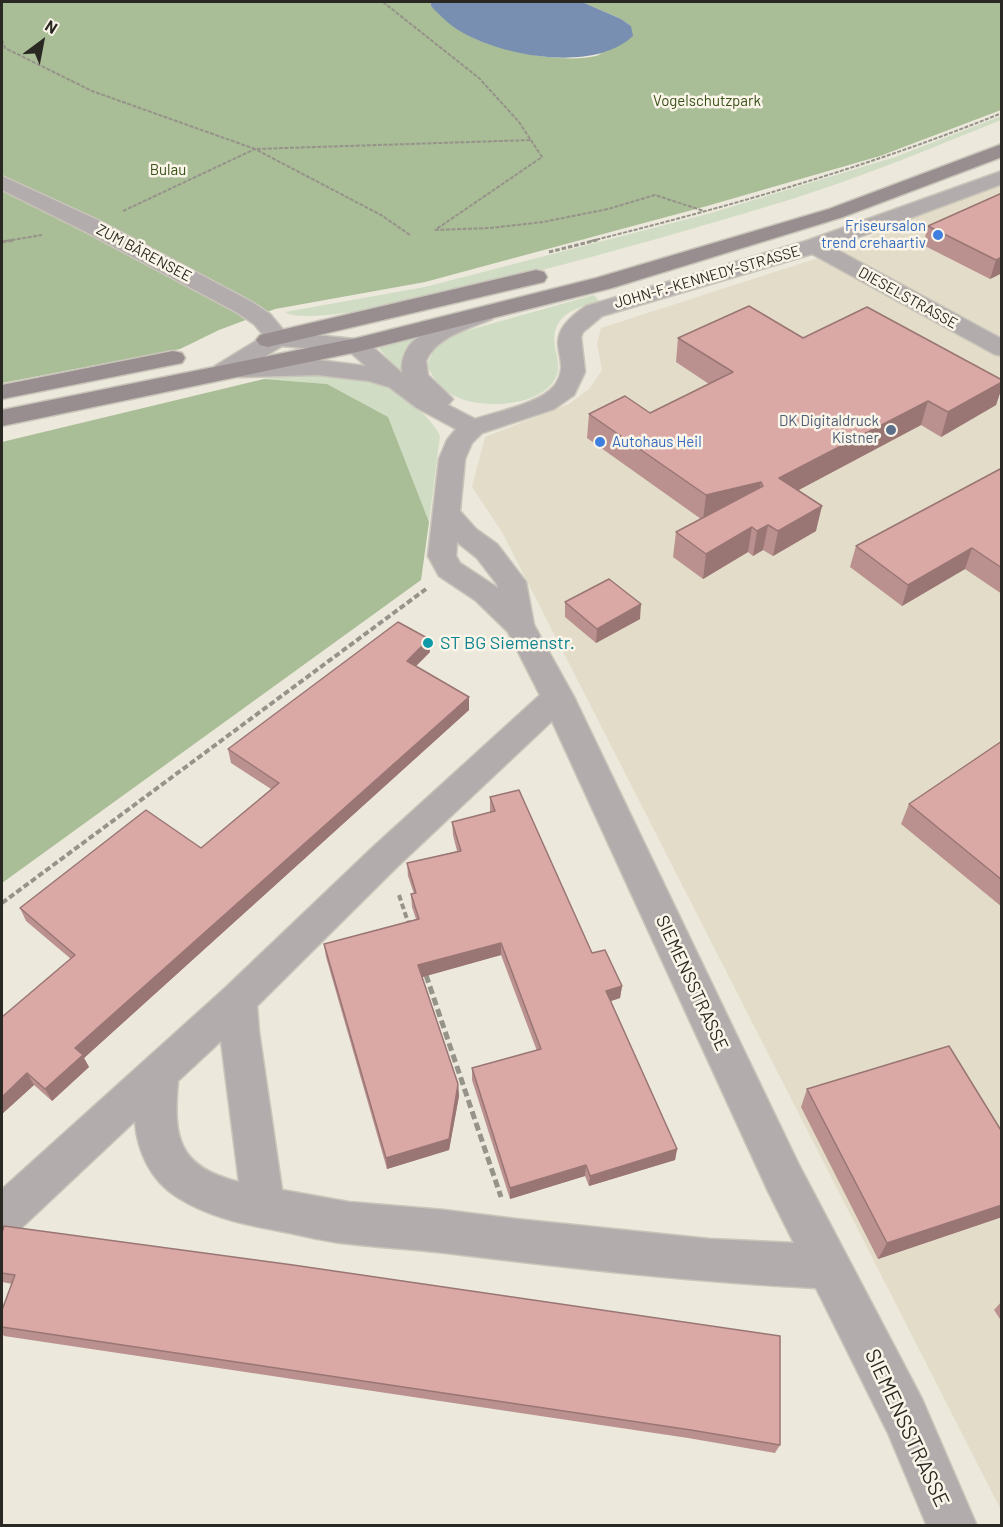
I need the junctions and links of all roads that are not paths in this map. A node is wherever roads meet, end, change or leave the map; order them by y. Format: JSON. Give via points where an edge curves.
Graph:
{"nodes":[{"id":1,"x":999,"y":132,"type":"edge"},
{"id":2,"x":1002,"y":177,"type":"edge"},
{"id":3,"x":2,"y":182,"type":"edge"},
{"id":4,"x":848,"y":187,"type":"dead end"},
{"id":5,"x":817,"y":197,"type":"dead end"},
{"id":6,"x":814,"y":246,"type":"junction"},
{"id":7,"x":628,"y":254,"type":"dead end"},
{"id":8,"x":560,"y":272,"type":"dead end"},
{"id":9,"x":379,"y":314,"type":"junction"},
{"id":10,"x":484,"y":314,"type":"junction"},
{"id":11,"x":278,"y":338,"type":"junction"},
{"id":12,"x":357,"y":345,"type":"junction"},
{"id":13,"x":1002,"y":349,"type":"edge"},
{"id":14,"x":210,"y":359,"type":"junction"},
{"id":15,"x":399,"y":383,"type":"junction"},
{"id":16,"x":2,"y":392,"type":"edge"},
{"id":17,"x":2,"y":418,"type":"edge"},
{"id":18,"x":473,"y":428,"type":"junction"},
{"id":19,"x":447,"y":514,"type":"junction"},
{"id":20,"x":519,"y":625,"type":"junction"},
{"id":21,"x":558,"y":697,"type":"junction"},
{"id":22,"x":238,"y":1000,"type":"junction"},
{"id":23,"x":159,"y":1072,"type":"junction"},
{"id":24,"x":263,"y":1207,"type":"junction"},
{"id":25,"x":2,"y":1217,"type":"edge"},
{"id":26,"x":828,"y":1267,"type":"junction"},
{"id":27,"x":952,"y":1526,"type":"edge"}],
"edges":[{"from":1,"to":4,"type":"main road"},
{"from":1,"to":10,"type":"main road","via":[[836,213],[604,283]]},
{"from":2,"to":6,"type":"street","name":"JOHN-F.-KENNEDY-STRASSE"},
{"from":3,"to":11,"type":"street","name":"ZUM BÄRENSEE","via":[[244,308],[262,319]]},
{"from":5,"to":7,"type":"main road"},
{"from":6,"to":13,"type":"street","name":"DIESELSTRASSE"},
{"from":6,"to":18,"type":"street","name":"JOHN-F.-KENNEDY-STRASSE","via":[[594,311],[571,330],[573,372],[565,390],[545,404]]},
{"from":8,"to":9,"type":"main road"},
{"from":9,"to":11,"type":"main road"},
{"from":9,"to":12,"type":"street","via":[[357,332]]},
{"from":10,"to":12,"type":"main road"},
{"from":10,"to":18,"type":"street","via":[[434,337],[414,356],[414,373],[422,383]]},
{"from":11,"to":12,"type":"street"},
{"from":11,"to":14,"type":"main road"},
{"from":12,"to":14,"type":"main road"},
{"from":12,"to":15,"type":"street"},
{"from":14,"to":15,"type":"street","via":[[365,371]]},
{"from":14,"to":16,"type":"main road"},
{"from":14,"to":17,"type":"main road"},
{"from":15,"to":18,"type":"street","via":[[435,409]]},
{"from":18,"to":19,"type":"street","via":[[460,440],[452,459]]},
{"from":19,"to":20,"type":"street","name":"SIEMENSSTRASSE","via":[[487,551],[511,582]]},
{"from":19,"to":20,"type":"street","name":"SIEMENSSTRASSE","via":[[442,556],[449,569],[485,593]]},
{"from":20,"to":21,"type":"street","name":"SIEMENSSTRASSE"},
{"from":21,"to":22,"type":"street"},
{"from":21,"to":26,"type":"street","name":"SIEMENSSTRASSE"},
{"from":22,"to":23,"type":"street"},
{"from":22,"to":24,"type":"street","via":[[236,1023]]},
{"from":23,"to":24,"type":"street","via":[[156,1120],[160,1146],[170,1163],[200,1187],[240,1204]]},
{"from":23,"to":25,"type":"street"},
{"from":24,"to":26,"type":"street","via":[[349,1222],[516,1241],[710,1261]]},
{"from":26,"to":27,"type":"street","name":"SIEMENSSTRASSE","via":[[905,1416]]}]}
